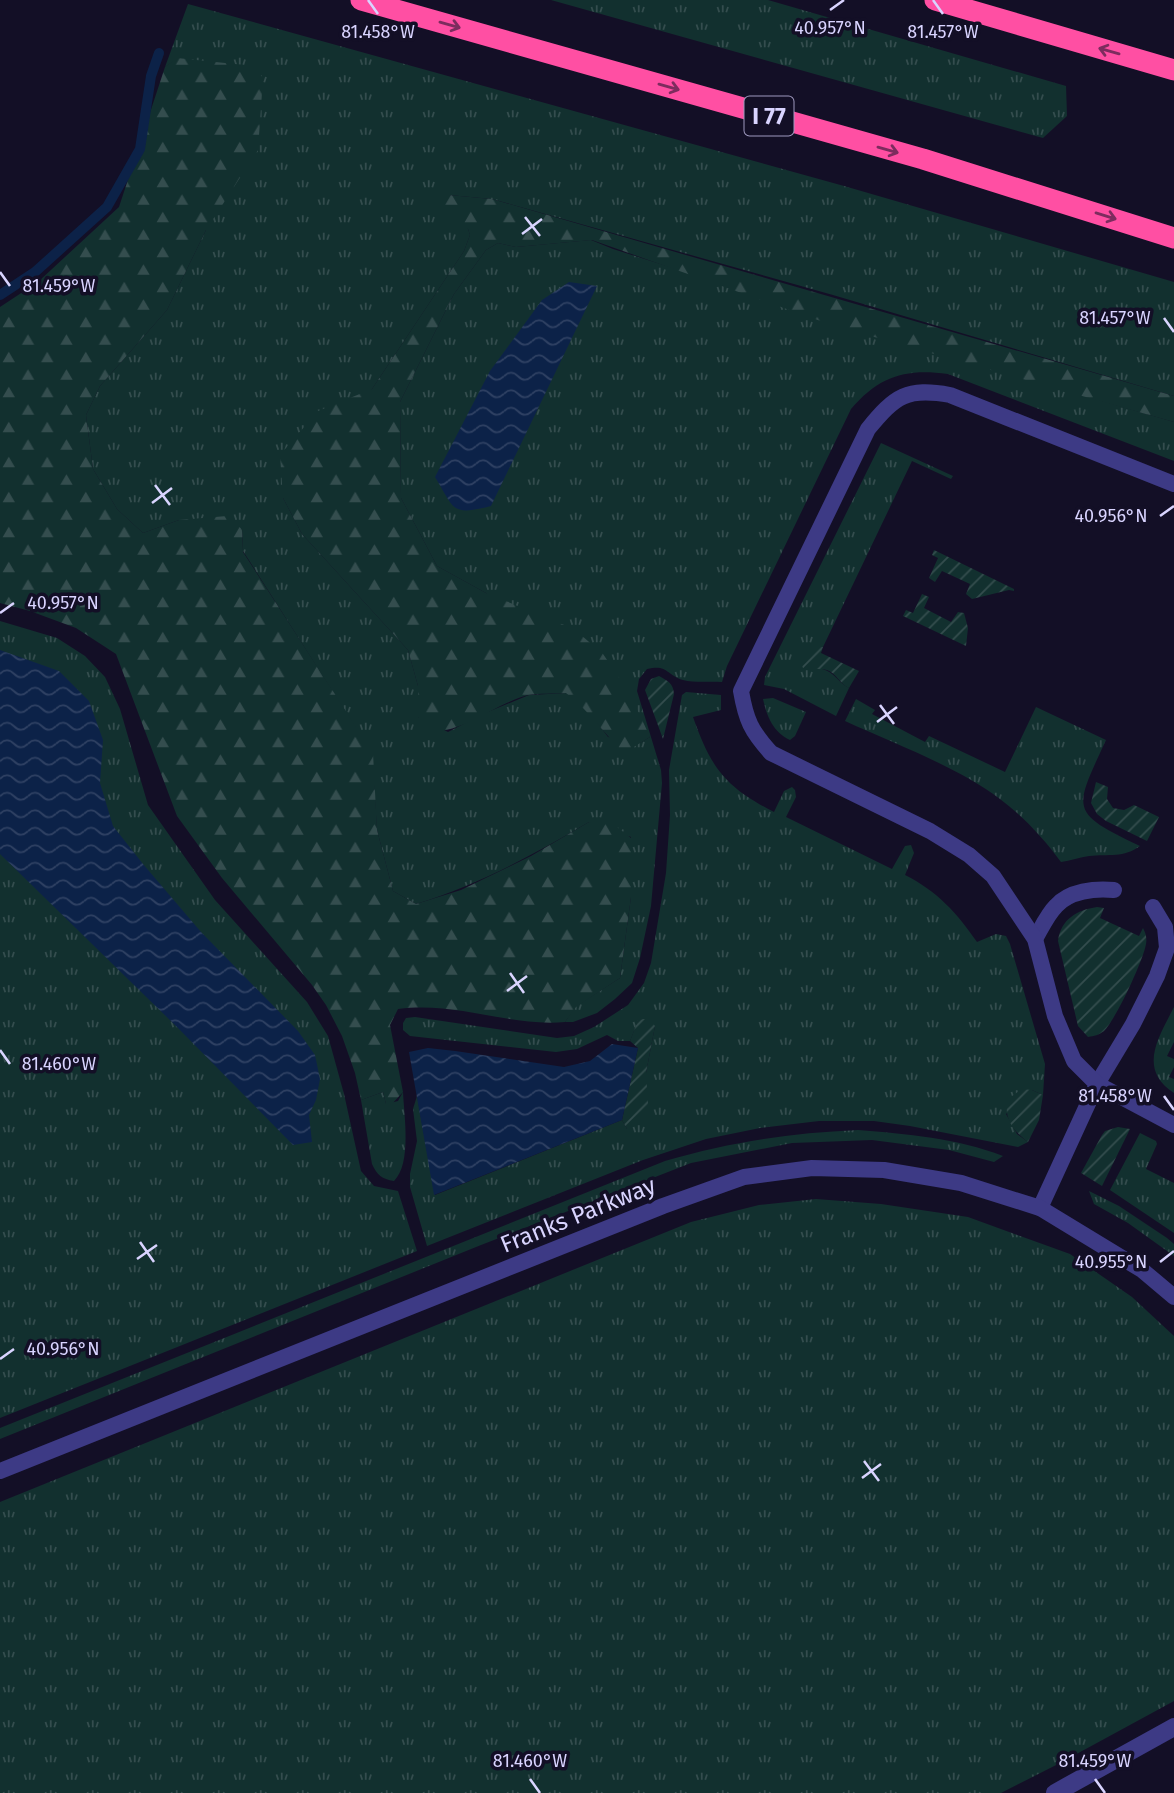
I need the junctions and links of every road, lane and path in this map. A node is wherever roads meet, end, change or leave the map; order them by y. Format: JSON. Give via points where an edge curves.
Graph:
{"nodes":[{"id":1,"x":361,"y":0,"type":"edge"},
{"id":2,"x":935,"y":0,"type":"edge"},
{"id":3,"x":1174,"y":70,"type":"edge"},
{"id":4,"x":1174,"y":238,"type":"edge"},
{"id":5,"x":1174,"y":484,"type":"edge"},
{"id":6,"x":1114,"y":890,"type":"dead end"},
{"id":7,"x":1153,"y":907,"type":"dead end"},
{"id":8,"x":1035,"y":939,"type":"junction"},
{"id":9,"x":1097,"y":1084,"type":"junction"},
{"id":10,"x":1174,"y":1125,"type":"edge"},
{"id":11,"x":1040,"y":1208,"type":"junction"},
{"id":12,"x":1174,"y":1297,"type":"edge"},
{"id":13,"x":0,"y":1471,"type":"edge"},
{"id":14,"x":1174,"y":1727,"type":"edge"},
{"id":15,"x":1055,"y":1793,"type":"edge"}],
"edges":[{"from":1,"to":4,"type":"highway","number":"I 77","one_way":true,"via":[[923,159]]},
{"from":3,"to":2,"type":"highway","one_way":true},
{"from":5,"to":8,"type":"lane","via":[[950,395],[925,390],[905,395],[887,406],[868,429],[741,691],[754,735],[771,753],[969,855],[993,876]]},
{"from":6,"to":8,"type":"lane","via":[[1096,888],[1056,904]]},
{"from":7,"to":9,"type":"lane","via":[[1165,927],[1167,948],[1133,1024]]},
{"from":8,"to":9,"type":"lane","via":[[1055,1016],[1074,1061]]},
{"from":9,"to":10,"type":"lane"},
{"from":9,"to":11,"type":"lane"},
{"from":11,"to":12,"type":"lane","name":"Franks Parkway","via":[[1142,1269]]},
{"from":11,"to":13,"type":"lane","name":"Franks Parkway","via":[[961,1183],[884,1170],[812,1168],[744,1177]]},
{"from":14,"to":15,"type":"street"}]}
